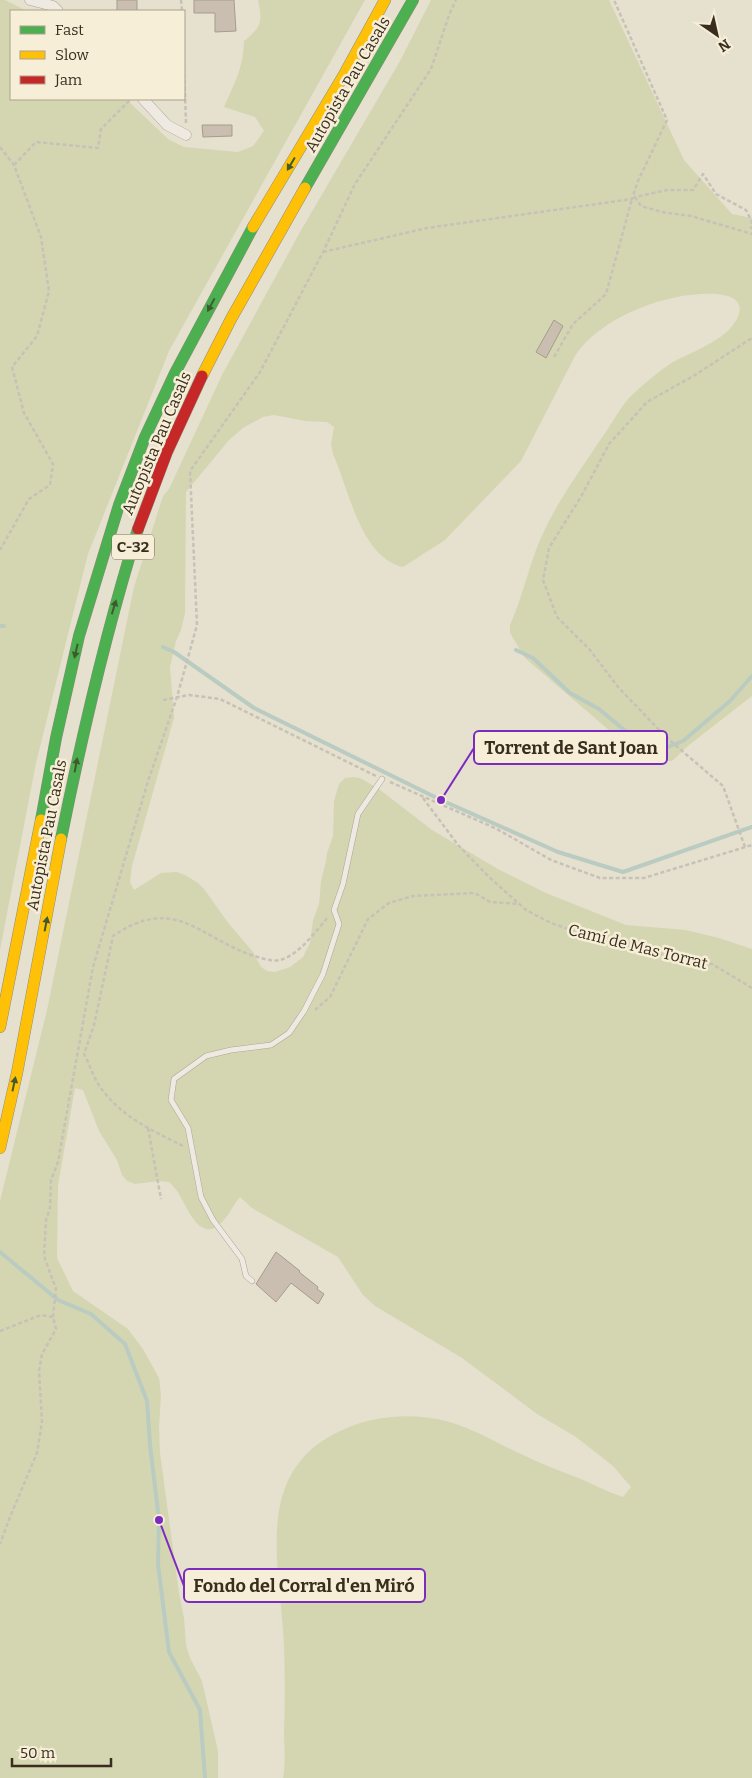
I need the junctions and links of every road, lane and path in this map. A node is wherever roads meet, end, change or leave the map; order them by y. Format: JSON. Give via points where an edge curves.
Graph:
{"nodes":[{"id":1,"x":30,"y":0,"type":"edge"},
{"id":2,"x":385,"y":0,"type":"edge"},
{"id":3,"x":413,"y":0,"type":"edge"},
{"id":4,"x":456,"y":0,"type":"edge"},
{"id":5,"x":614,"y":0,"type":"edge"},
{"id":6,"x":57,"y":10,"type":"edge"},
{"id":7,"x":130,"y":100,"type":"edge"},
{"id":8,"x":144,"y":100,"type":"edge"},
{"id":9,"x":185,"y":100,"type":"edge"},
{"id":10,"x":186,"y":135,"type":"joint"},
{"id":11,"x":0,"y":147,"type":"edge"},
{"id":12,"x":14,"y":165,"type":"junction"},
{"id":13,"x":634,"y":198,"type":"junction"},
{"id":14,"x":752,"y":229,"type":"edge"},
{"id":15,"x":752,"y":234,"type":"edge"},
{"id":16,"x":323,"y":252,"type":"junction"},
{"id":17,"x":752,"y":338,"type":"edge"},
{"id":18,"x":554,"y":357,"type":"dead end"},
{"id":19,"x":0,"y":550,"type":"edge"},
{"id":20,"x":177,"y":697,"type":"junction"},
{"id":21,"x":163,"y":700,"type":"dead end"},
{"id":22,"x":382,"y":779,"type":"junction"},
{"id":23,"x":422,"y":796,"type":"junction"},
{"id":24,"x":752,"y":845,"type":"edge"},
{"id":25,"x":744,"y":847,"type":"junction"},
{"id":26,"x":520,"y":904,"type":"junction"},
{"id":27,"x":334,"y":910,"type":"junction"},
{"id":28,"x":752,"y":988,"type":"edge"},
{"id":29,"x":310,"y":1015,"type":"dead end"},
{"id":30,"x":0,"y":1027,"type":"edge"},
{"id":31,"x":148,"y":1128,"type":"junction"},
{"id":32,"x":0,"y":1148,"type":"edge"},
{"id":33,"x":193,"y":1152,"type":"junction"},
{"id":34,"x":161,"y":1198,"type":"dead end"},
{"id":35,"x":252,"y":1281,"type":"dead end"},
{"id":36,"x":52,"y":1317,"type":"junction"},
{"id":37,"x":0,"y":1331,"type":"edge"},
{"id":38,"x":0,"y":1544,"type":"edge"}],
"edges":[{"from":1,"to":6,"type":"street"},
{"from":2,"to":30,"type":"highway","name":"Autopista Pau Casals","number":"C-32","one_way":true,"via":[[239,251],[175,373],[119,506],[79,636],[60,718]]},
{"from":32,"to":3,"type":"highway","name":"Autopista Pau Casals","number":"C-32","one_way":true,"via":[[81,743],[107,631],[141,521],[166,455],[206,367],[259,266]]},
{"from":4,"to":16,"type":"path","via":[[431,69],[355,184]]},
{"from":5,"to":13,"type":"path","via":[[667,120],[638,181]]},
{"from":7,"to":12,"type":"path","via":[[101,129],[98,148],[36,142]]},
{"from":8,"to":10,"type":"street","via":[[167,125]]},
{"from":9,"to":10,"type":"path"},
{"from":11,"to":12,"type":"path"},
{"from":12,"to":19,"type":"path","via":[[41,237],[49,291],[37,336],[12,367],[24,413],[53,464],[50,485],[29,500]]},
{"from":13,"to":14,"type":"path","via":[[667,190],[693,190],[703,174],[716,194],[746,210]]},
{"from":13,"to":15,"type":"path","via":[[641,206],[691,216]]},
{"from":13,"to":16,"type":"path","via":[[427,228]]},
{"from":13,"to":18,"type":"path","via":[[606,294],[573,324]]},
{"from":16,"to":20,"type":"path","via":[[260,372],[190,471],[197,625]]},
{"from":17,"to":25,"type":"path","via":[[647,402],[609,444],[549,548],[543,580],[556,617],[590,650],[618,687],[667,738],[723,786]]},
{"from":20,"to":21,"type":"path"},
{"from":20,"to":22,"type":"path","via":[[190,694],[220,699]]},
{"from":20,"to":36,"type":"path","via":[[148,781],[93,967],[46,1220],[44,1256],[56,1288]]},
{"from":22,"to":23,"type":"path"},
{"from":22,"to":27,"type":"lane","via":[[358,814],[344,884]]},
{"from":23,"to":25,"type":"path","via":[[497,829],[551,860],[600,878],[644,878]]},
{"from":23,"to":26,"type":"path","name":"Camí de Mas Torrat","via":[[458,845]]},
{"from":24,"to":25,"type":"path"},
{"from":26,"to":28,"type":"path","name":"Camí de Mas Torrat","via":[[551,923],[595,938],[712,964]]},
{"from":26,"to":29,"type":"path","via":[[490,902],[476,893],[413,896],[389,904],[368,919],[330,997]]},
{"from":27,"to":31,"type":"path","via":[[302,947],[280,960],[263,959],[240,951],[184,921],[160,917],[128,925],[113,936],[94,1025],[84,1054],[97,1082],[118,1108]]},
{"from":27,"to":33,"type":"lane","via":[[339,924],[323,974],[289,1033],[271,1045],[206,1056],[174,1079],[171,1100],[188,1128]]},
{"from":31,"to":33,"type":"path"},
{"from":31,"to":34,"type":"path"},
{"from":33,"to":35,"type":"lane","via":[[201,1197],[213,1220],[242,1259],[246,1276]]},
{"from":36,"to":37,"type":"path","via":[[41,1315]]},
{"from":36,"to":38,"type":"path","via":[[56,1330],[42,1354],[39,1371],[42,1422],[37,1453]]}]}
